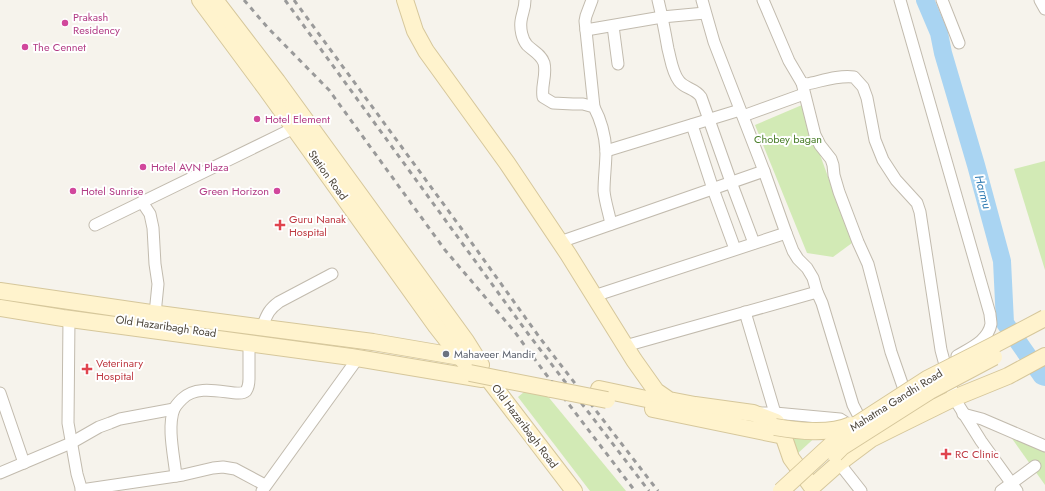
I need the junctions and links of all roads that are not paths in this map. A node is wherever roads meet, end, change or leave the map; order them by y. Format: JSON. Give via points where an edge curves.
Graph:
{"nodes":[{"id":1,"x":200,"y":0,"type":"edge"},
{"id":2,"x":215,"y":0,"type":"edge"},
{"id":3,"x":405,"y":0,"type":"edge"},
{"id":4,"x":525,"y":0,"type":"edge"},
{"id":5,"x":592,"y":0,"type":"edge"},
{"id":6,"x":658,"y":0,"type":"edge"},
{"id":7,"x":702,"y":0,"type":"edge"},
{"id":8,"x":763,"y":0,"type":"edge"},
{"id":9,"x":900,"y":0,"type":"edge"},
{"id":10,"x":942,"y":0,"type":"edge"},
{"id":11,"x":1040,"y":0,"type":"edge"},
{"id":12,"x":1045,"y":9,"type":"edge"},
{"id":13,"x":705,"y":13,"type":"junction"},
{"id":14,"x":662,"y":17,"type":"junction"},
{"id":15,"x":613,"y":26,"type":"junction"},
{"id":16,"x":586,"y":30,"type":"junction"},
{"id":17,"x":959,"y":43,"type":"dead end"},
{"id":18,"x":618,"y":64,"type":"dead end"},
{"id":19,"x":802,"y":83,"type":"junction"},
{"id":20,"x":804,"y":94,"type":"junction"},
{"id":21,"x":594,"y":107,"type":"junction"},
{"id":22,"x":741,"y":113,"type":"junction"},
{"id":23,"x":709,"y":119,"type":"junction"},
{"id":24,"x":692,"y":124,"type":"junction"},
{"id":25,"x":294,"y":128,"type":"junction"},
{"id":26,"x":606,"y":151,"type":"junction"},
{"id":27,"x":764,"y":171,"type":"junction"},
{"id":28,"x":731,"y":182,"type":"junction"},
{"id":29,"x":713,"y":189,"type":"junction"},
{"id":30,"x":142,"y":202,"type":"junction"},
{"id":31,"x":611,"y":224,"type":"junction"},
{"id":32,"x":95,"y":225,"type":"dead end"},
{"id":33,"x":786,"y":232,"type":"junction"},
{"id":34,"x":560,"y":242,"type":"junction"},
{"id":35,"x":754,"y":243,"type":"junction"},
{"id":36,"x":734,"y":249,"type":"junction"},
{"id":37,"x":332,"y":274,"type":"dead end"},
{"id":38,"x":0,"y":291,"type":"edge"},
{"id":39,"x":817,"y":292,"type":"junction"},
{"id":40,"x":0,"y":294,"type":"edge"},
{"id":41,"x":594,"y":296,"type":"junction"},
{"id":42,"x":0,"y":302,"type":"edge"},
{"id":43,"x":0,"y":308,"type":"edge"},
{"id":44,"x":745,"y":312,"type":"junction"},
{"id":45,"x":155,"y":314,"type":"junction"},
{"id":46,"x":69,"y":318,"type":"junction"},
{"id":47,"x":1045,"y":318,"type":"edge"},
{"id":48,"x":1045,"y":322,"type":"edge"},
{"id":49,"x":1045,"y":326,"type":"edge"},
{"id":50,"x":262,"y":328,"type":"junction"},
{"id":51,"x":1045,"y":330,"type":"edge"},
{"id":52,"x":249,"y":342,"type":"junction"},
{"id":53,"x":625,"y":346,"type":"junction"},
{"id":54,"x":1045,"y":356,"type":"edge"},
{"id":55,"x":358,"y":358,"type":"junction"},
{"id":56,"x":468,"y":364,"type":"junction"},
{"id":57,"x":945,"y":364,"type":"junction"},
{"id":58,"x":498,"y":376,"type":"junction"},
{"id":59,"x":0,"y":393,"type":"edge"},
{"id":60,"x":954,"y":398,"type":"junction"},
{"id":61,"x":174,"y":409,"type":"junction"},
{"id":62,"x":753,"y":412,"type":"junction"},
{"id":63,"x":963,"y":414,"type":"junction"},
{"id":64,"x":914,"y":417,"type":"junction"},
{"id":65,"x":776,"y":425,"type":"junction"},
{"id":66,"x":871,"y":439,"type":"junction"},
{"id":67,"x":71,"y":443,"type":"junction"},
{"id":68,"x":1045,"y":446,"type":"edge"},
{"id":69,"x":24,"y":463,"type":"junction"},
{"id":70,"x":839,"y":463,"type":"junction"},
{"id":71,"x":1035,"y":466,"type":"dead end"},
{"id":72,"x":0,"y":473,"type":"edge"},
{"id":73,"x":176,"y":476,"type":"junction"},
{"id":74,"x":1014,"y":487,"type":"edge"},
{"id":75,"x":263,"y":488,"type":"edge"},
{"id":76,"x":81,"y":490,"type":"edge"},
{"id":77,"x":806,"y":490,"type":"edge"},
{"id":78,"x":574,"y":491,"type":"edge"},
{"id":79,"x":781,"y":491,"type":"edge"},
{"id":80,"x":861,"y":491,"type":"edge"},
{"id":81,"x":1001,"y":491,"type":"edge"}],
"edges":[{"from":1,"to":25,"type":"main road","name":"Station Road"},
{"from":2,"to":56,"type":"main road","via":[[462,335]]},
{"from":3,"to":34,"type":"main road","via":[[415,31],[426,51]]},
{"from":4,"to":21,"type":"street","via":[[521,30],[527,44],[544,62],[544,97],[553,103],[584,104]]},
{"from":5,"to":16,"type":"street","via":[[586,16]]},
{"from":6,"to":14,"type":"street"},
{"from":7,"to":13,"type":"street"},
{"from":8,"to":19,"type":"street","via":[[789,61]]},
{"from":9,"to":57,"type":"street","via":[[990,314],[991,324],[982,340]]},
{"from":10,"to":17,"type":"street"},
{"from":11,"to":12,"type":"street"},
{"from":13,"to":14,"type":"street"},
{"from":13,"to":22,"type":"street"},
{"from":14,"to":15,"type":"street"},
{"from":14,"to":23,"type":"street","via":[[676,76],[685,87],[698,92]]},
{"from":15,"to":16,"type":"street"},
{"from":15,"to":18,"type":"street"},
{"from":16,"to":21,"type":"street"},
{"from":19,"to":20,"type":"street"},
{"from":19,"to":57,"type":"street","via":[[848,76],[854,77],[863,87],[875,140],[883,160],[917,204],[920,212]]},
{"from":20,"to":22,"type":"street"},
{"from":20,"to":64,"type":"street","via":[[814,135],[831,159],[839,192],[868,264],[893,358]]},
{"from":21,"to":26,"type":"street","via":[[601,123]]},
{"from":22,"to":23,"type":"street"},
{"from":22,"to":27,"type":"street"},
{"from":23,"to":24,"type":"street"},
{"from":23,"to":28,"type":"street"},
{"from":24,"to":26,"type":"street"},
{"from":24,"to":29,"type":"street"},
{"from":25,"to":30,"type":"street"},
{"from":25,"to":56,"type":"main road","name":"Station Road","via":[[436,326]]},
{"from":26,"to":31,"type":"street","via":[[604,193]]},
{"from":27,"to":28,"type":"street"},
{"from":27,"to":33,"type":"street"},
{"from":28,"to":29,"type":"street"},
{"from":28,"to":35,"type":"street"},
{"from":29,"to":31,"type":"street"},
{"from":29,"to":36,"type":"street"},
{"from":30,"to":32,"type":"street"},
{"from":30,"to":45,"type":"street","via":[[150,214],[153,228],[158,284]]},
{"from":31,"to":34,"type":"street"},
{"from":33,"to":35,"type":"street"},
{"from":33,"to":39,"type":"street","via":[[798,258],[813,278]]},
{"from":34,"to":41,"type":"main road"},
{"from":35,"to":36,"type":"street"},
{"from":36,"to":41,"type":"street"},
{"from":37,"to":50,"type":"street","via":[[271,308]]},
{"from":38,"to":45,"type":"main road"},
{"from":39,"to":44,"type":"street"},
{"from":39,"to":66,"type":"street","via":[[853,405]]},
{"from":40,"to":56,"type":"main road","via":[[369,346]]},
{"from":41,"to":53,"type":"main road"},
{"from":42,"to":56,"type":"main road","name":"Old Hazaribagh Road","via":[[422,363]]},
{"from":43,"to":46,"type":"main road"},
{"from":44,"to":53,"type":"street"},
{"from":44,"to":65,"type":"street"},
{"from":45,"to":50,"type":"main road"},
{"from":46,"to":52,"type":"main road"},
{"from":46,"to":67,"type":"street","via":[[68,423]]},
{"from":47,"to":79,"type":"main road","name":"Mahatma Gandhi Road","bridge":true,"via":[[927,379],[845,432]]},
{"from":48,"to":65,"type":"main road","bridge":true,"via":[[849,426],[819,431],[793,430]]},
{"from":49,"to":65,"type":"main road","bridge":true,"via":[[970,365],[851,433],[828,438],[804,438]]},
{"from":50,"to":56,"type":"main road","via":[[373,342]]},
{"from":51,"to":77,"type":"main road","name":"Mahatma Gandhi Road","bridge":true,"via":[[930,392],[842,447]]},
{"from":52,"to":55,"type":"main road"},
{"from":52,"to":61,"type":"street","via":[[249,379],[246,391],[192,392],[184,396]]},
{"from":53,"to":62,"type":"main road","via":[[656,391],[669,400]]},
{"from":54,"to":60,"type":"main road","via":[[1008,376]]},
{"from":55,"to":58,"type":"main road"},
{"from":55,"to":75,"type":"street"},
{"from":56,"to":58,"type":"main road"},
{"from":57,"to":60,"type":"street"},
{"from":58,"to":65,"type":"main road"},
{"from":58,"to":78,"type":"main road","name":"Old Hazaribagh Road"},
{"from":59,"to":69,"type":"street"},
{"from":60,"to":63,"type":"street"},
{"from":60,"to":64,"type":"main road"},
{"from":61,"to":67,"type":"street","via":[[120,419],[98,427]]},
{"from":61,"to":73,"type":"street","via":[[171,423]]},
{"from":62,"to":65,"type":"street"},
{"from":62,"to":77,"type":"main road","via":[[776,422],[781,429]]},
{"from":63,"to":68,"type":"street","via":[[982,419]]},
{"from":63,"to":74,"type":"street"},
{"from":64,"to":66,"type":"main road"},
{"from":65,"to":66,"type":"street","via":[[840,419]]},
{"from":66,"to":70,"type":"main road"},
{"from":67,"to":69,"type":"street"},
{"from":67,"to":76,"type":"street"},
{"from":69,"to":72,"type":"street"},
{"from":70,"to":77,"type":"main road"},
{"from":70,"to":80,"type":"street"},
{"from":71,"to":74,"type":"street"},
{"from":73,"to":75,"type":"street","via":[[213,468],[230,468]]},
{"from":73,"to":76,"type":"street"},
{"from":74,"to":81,"type":"street"}]}
